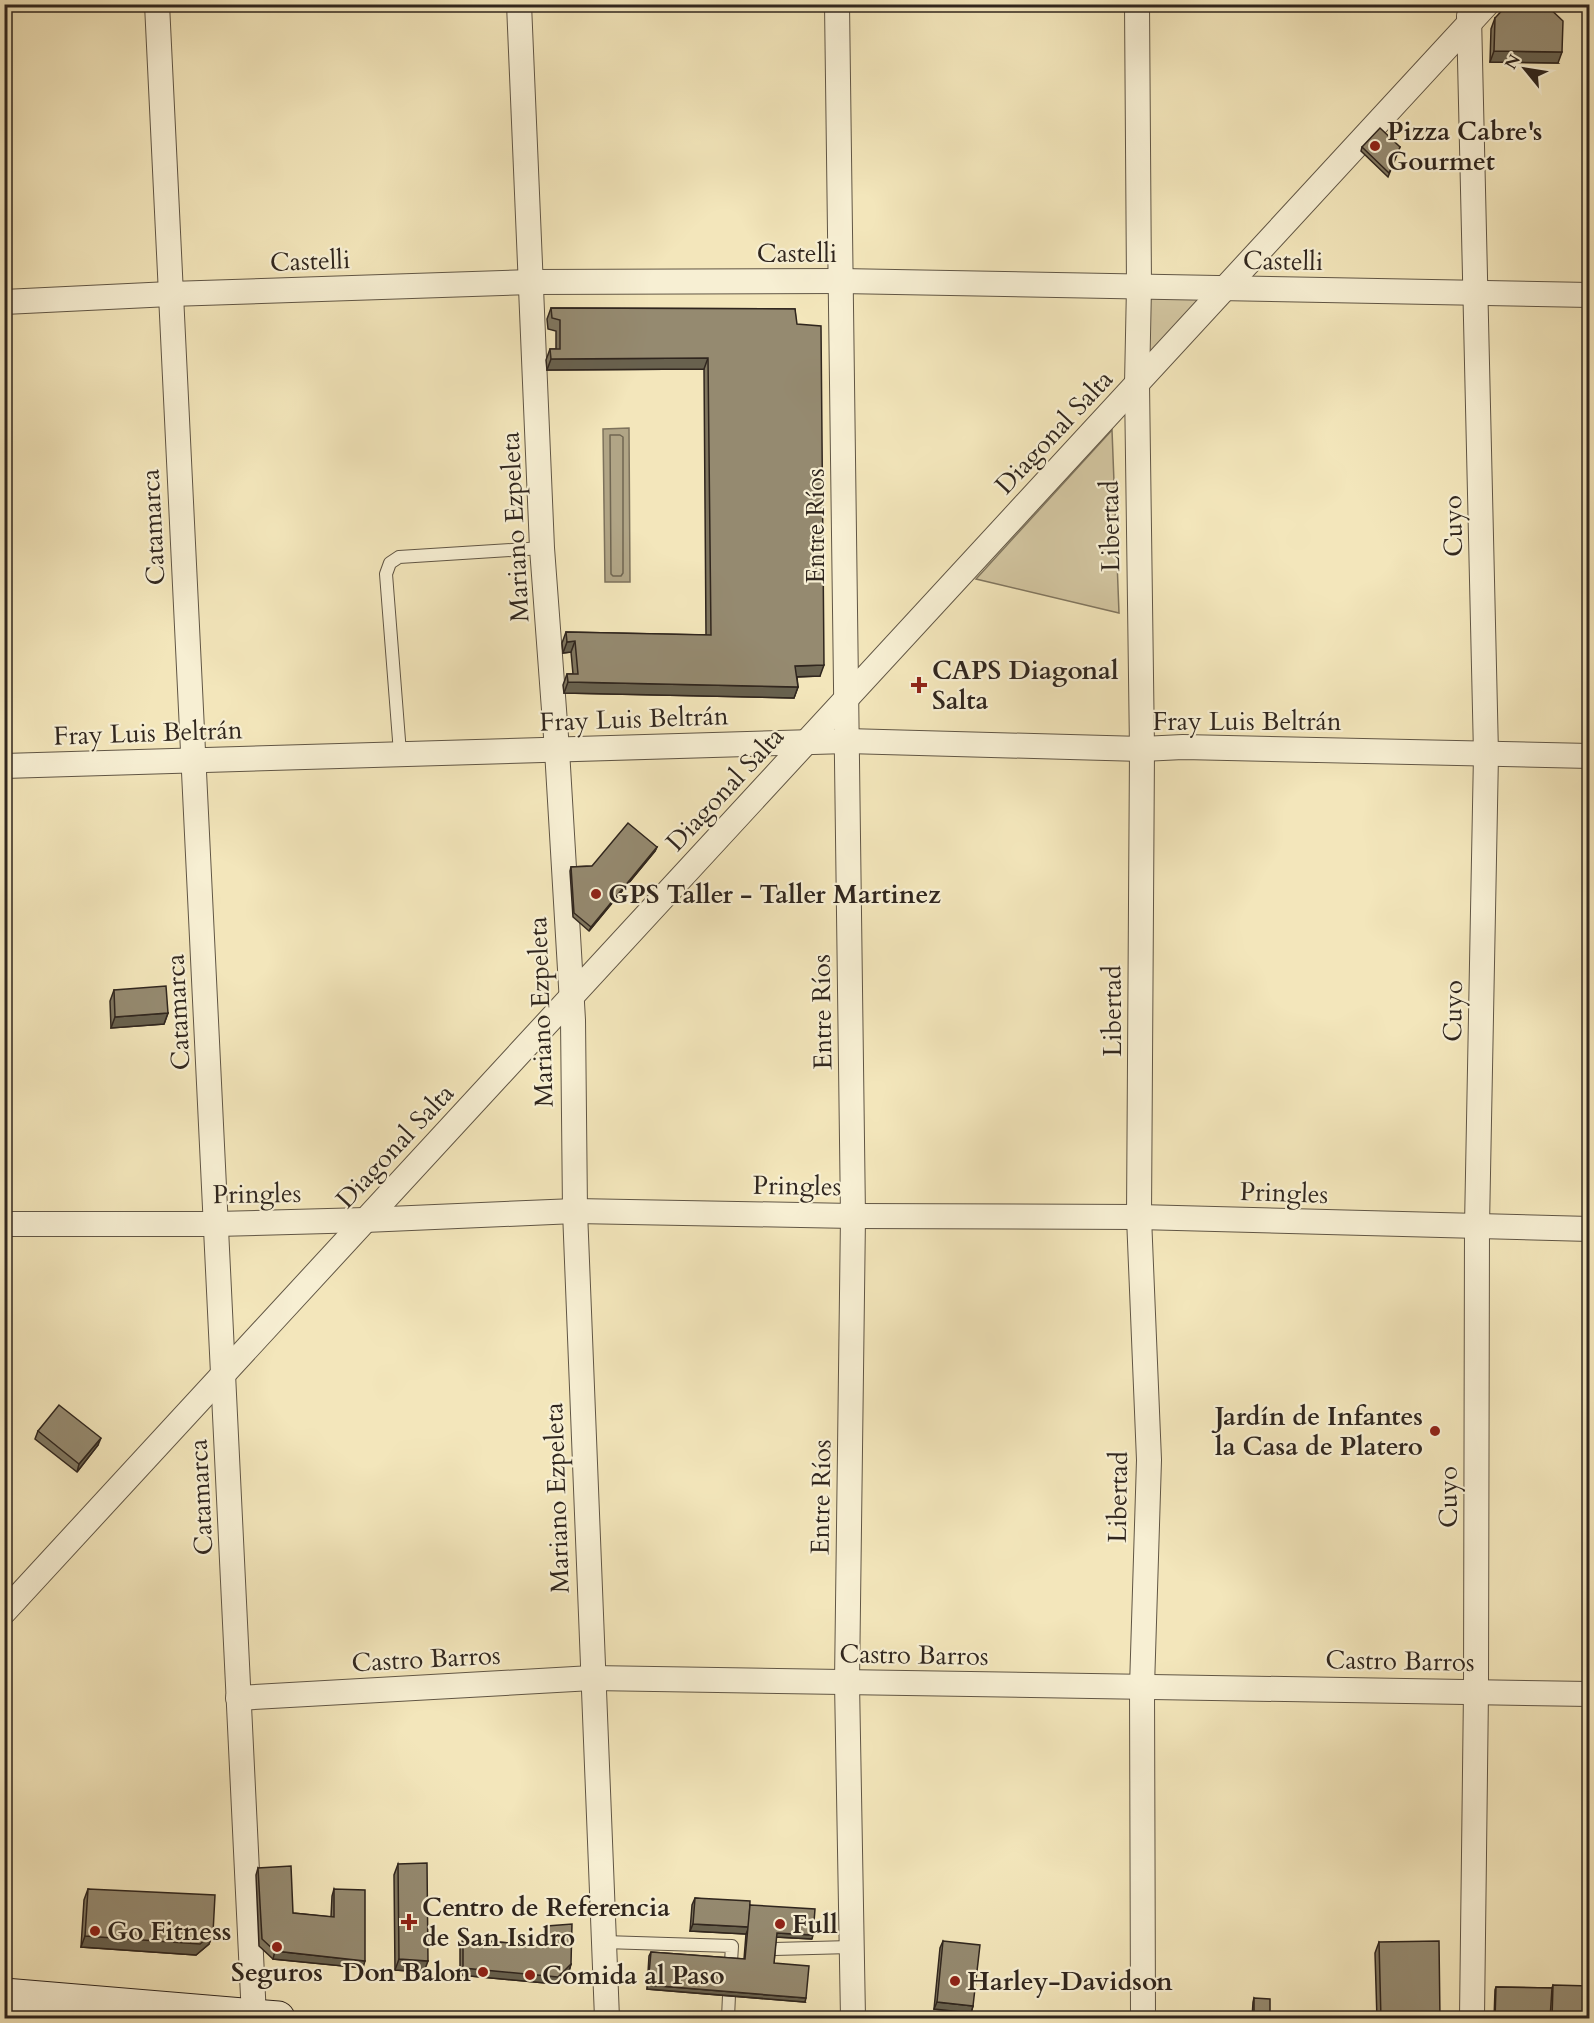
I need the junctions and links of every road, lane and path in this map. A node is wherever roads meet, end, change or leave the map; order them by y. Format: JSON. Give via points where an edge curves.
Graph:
{"nodes":[{"id":1,"x":157,"y":4,"type":"edge"},
{"id":2,"x":519,"y":4,"type":"edge"},
{"id":3,"x":837,"y":4,"type":"edge"},
{"id":4,"x":1137,"y":4,"type":"edge"},
{"id":5,"x":1487,"y":4,"type":"edge"},
{"id":6,"x":1469,"y":14,"type":"edge"},
{"id":7,"x":841,"y":281,"type":"junction"},
{"id":8,"x":532,"y":282,"type":"junction"},
{"id":9,"x":1139,"y":286,"type":"junction"},
{"id":10,"x":1226,"y":288,"type":"junction"},
{"id":11,"x":1477,"y":293,"type":"junction"},
{"id":12,"x":170,"y":294,"type":"junction"},
{"id":13,"x":1590,"y":295,"type":"edge"},
{"id":14,"x":4,"y":302,"type":"edge"},
{"id":15,"x":1137,"y":384,"type":"junction"},
{"id":16,"x":542,"y":548,"type":"junction"},
{"id":17,"x":845,"y":700,"type":"junction"},
{"id":18,"x":847,"y":741,"type":"junction"},
{"id":19,"x":806,"y":743,"type":"junction"},
{"id":20,"x":1142,"y":749,"type":"junction"},
{"id":21,"x":557,"y":750,"type":"junction"},
{"id":22,"x":400,"y":753,"type":"junction"},
{"id":23,"x":1486,"y":754,"type":"junction"},
{"id":24,"x":1590,"y":756,"type":"edge"},
{"id":25,"x":194,"y":760,"type":"junction"},
{"id":26,"x":4,"y":766,"type":"edge"},
{"id":27,"x":572,"y":997,"type":"junction"},
{"id":28,"x":575,"y":1211,"type":"junction"},
{"id":29,"x":853,"y":1216,"type":"junction"},
{"id":30,"x":1139,"y":1218,"type":"junction"},
{"id":31,"x":365,"y":1220,"type":"junction"},
{"id":32,"x":4,"y":1224,"type":"edge"},
{"id":33,"x":216,"y":1224,"type":"junction"},
{"id":34,"x":1477,"y":1226,"type":"junction"},
{"id":35,"x":1590,"y":1229,"type":"edge"},
{"id":36,"x":224,"y":1373,"type":"junction"},
{"id":37,"x":4,"y":1612,"type":"edge"},
{"id":38,"x":592,"y":1678,"type":"junction"},
{"id":39,"x":847,"y":1682,"type":"junction"},
{"id":40,"x":1142,"y":1687,"type":"junction"},
{"id":41,"x":1476,"y":1690,"type":"junction"},
{"id":42,"x":1590,"y":1694,"type":"edge"},
{"id":43,"x":238,"y":1698,"type":"junction"},
{"id":44,"x":604,"y":1942,"type":"junction"},
{"id":45,"x":732,"y":1946,"type":"junction"},
{"id":46,"x":745,"y":1947,"type":"edge"},
{"id":47,"x":851,"y":1947,"type":"junction"},
{"id":48,"x":774,"y":1949,"type":"edge"},
{"id":49,"x":731,"y":1962,"type":"edge"},
{"id":50,"x":6,"y":1994,"type":"edge"},
{"id":51,"x":729,"y":1995,"type":"edge"},
{"id":52,"x":183,"y":2015,"type":"edge"},
{"id":53,"x":266,"y":2018,"type":"edge"},
{"id":54,"x":607,"y":2019,"type":"edge"},
{"id":55,"x":728,"y":2019,"type":"edge"},
{"id":56,"x":852,"y":2019,"type":"edge"},
{"id":57,"x":1143,"y":2019,"type":"edge"},
{"id":58,"x":1472,"y":2019,"type":"edge"}],
"edges":[{"from":1,"to":12,"type":"street","name":"Catamarca"},
{"from":2,"to":8,"type":"street","name":"Mariano Ezpeleta"},
{"from":3,"to":7,"type":"street","name":"Entre Ríos"},
{"from":4,"to":9,"type":"street","name":"Libertad"},
{"from":5,"to":6,"type":"street","name":"Diagonal Salta"},
{"from":6,"to":10,"type":"street","name":"Diagonal Salta"},
{"from":6,"to":11,"type":"street","name":"Cuyo"},
{"from":7,"to":8,"type":"street","name":"Castelli"},
{"from":7,"to":9,"type":"street","name":"Castelli"},
{"from":7,"to":17,"type":"street","name":"Entre Ríos"},
{"from":8,"to":12,"type":"street","name":"Castelli"},
{"from":8,"to":16,"type":"street","name":"Mariano Ezpeleta"},
{"from":9,"to":10,"type":"street","name":"Castelli"},
{"from":9,"to":15,"type":"street","name":"Libertad"},
{"from":10,"to":11,"type":"street","name":"Castelli"},
{"from":10,"to":15,"type":"street","name":"Diagonal Salta"},
{"from":11,"to":13,"type":"street","name":"Castelli"},
{"from":11,"to":23,"type":"street","name":"Cuyo"},
{"from":12,"to":14,"type":"street","name":"Castelli"},
{"from":12,"to":25,"type":"street","name":"Catamarca"},
{"from":15,"to":17,"type":"street","name":"Diagonal Salta"},
{"from":15,"to":20,"type":"street","name":"Libertad"},
{"from":16,"to":21,"type":"street","name":"Mariano Ezpeleta"},
{"from":16,"to":22,"type":"lane","via":[[399,557],[390,563],[386,574]]},
{"from":17,"to":18,"type":"street","name":"Entre Ríos"},
{"from":17,"to":19,"type":"street","name":"Diagonal Salta"},
{"from":18,"to":19,"type":"street","name":"Fray Luis Beltrán"},
{"from":18,"to":20,"type":"street","name":"Fray Luis Beltrán"},
{"from":18,"to":29,"type":"street","name":"Entre Ríos"},
{"from":19,"to":21,"type":"street","name":"Fray Luis Beltrán"},
{"from":19,"to":27,"type":"street","name":"Diagonal Salta"},
{"from":20,"to":23,"type":"street","name":"Fray Luis Beltrán"},
{"from":20,"to":30,"type":"street","name":"Libertad"},
{"from":21,"to":22,"type":"street","name":"Fray Luis Beltrán"},
{"from":21,"to":27,"type":"street","name":"Mariano Ezpeleta"},
{"from":22,"to":25,"type":"street","name":"Fray Luis Beltrán"},
{"from":23,"to":24,"type":"street","name":"Fray Luis Beltrán"},
{"from":23,"to":34,"type":"street","name":"Cuyo"},
{"from":25,"to":26,"type":"street","name":"Fray Luis Beltrán"},
{"from":25,"to":33,"type":"street","name":"Catamarca"},
{"from":27,"to":28,"type":"street","name":"Mariano Ezpeleta"},
{"from":27,"to":31,"type":"street","name":"Diagonal Salta"},
{"from":28,"to":29,"type":"street","name":"Pringles"},
{"from":28,"to":31,"type":"street","name":"Pringles"},
{"from":28,"to":38,"type":"street","name":"Mariano Ezpeleta"},
{"from":29,"to":30,"type":"street","name":"Pringles"},
{"from":29,"to":39,"type":"street","name":"Entre Ríos"},
{"from":30,"to":34,"type":"street","name":"Pringles"},
{"from":30,"to":40,"type":"street","name":"Libertad","via":[[1149,1460]]},
{"from":31,"to":33,"type":"street","name":"Pringles"},
{"from":31,"to":36,"type":"street","name":"Diagonal Salta"},
{"from":32,"to":33,"type":"street","name":"Pringles"},
{"from":33,"to":36,"type":"street","name":"Catamarca"},
{"from":34,"to":35,"type":"street","name":"Pringles"},
{"from":34,"to":41,"type":"street","name":"Cuyo"},
{"from":36,"to":37,"type":"street","name":"Diagonal Salta"},
{"from":36,"to":43,"type":"street","name":"Catamarca"},
{"from":38,"to":39,"type":"street","name":"Castro Barros"},
{"from":38,"to":43,"type":"street","name":"Castro Barros"},
{"from":38,"to":44,"type":"street","name":"Mariano Ezpeleta"},
{"from":39,"to":40,"type":"street","name":"Castro Barros"},
{"from":39,"to":47,"type":"street","name":"Entre Ríos"},
{"from":40,"to":41,"type":"street","name":"Castro Barros"},
{"from":40,"to":57,"type":"street","name":"Libertad"},
{"from":41,"to":42,"type":"street","name":"Castro Barros"},
{"from":41,"to":58,"type":"street","name":"Cuyo"},
{"from":43,"to":53,"type":"street","name":"Catamarca"},
{"from":44,"to":45,"type":"lane"},
{"from":44,"to":54,"type":"street","name":"Mariano Ezpeleta"},
{"from":45,"to":46,"type":"lane"},
{"from":45,"to":49,"type":"lane"},
{"from":47,"to":48,"type":"lane"},
{"from":47,"to":56,"type":"street","name":"Entre Ríos"},
{"from":50,"to":52,"type":"main road"},
{"from":51,"to":55,"type":"lane"},
{"from":52,"to":53,"type":"main road"}]}
